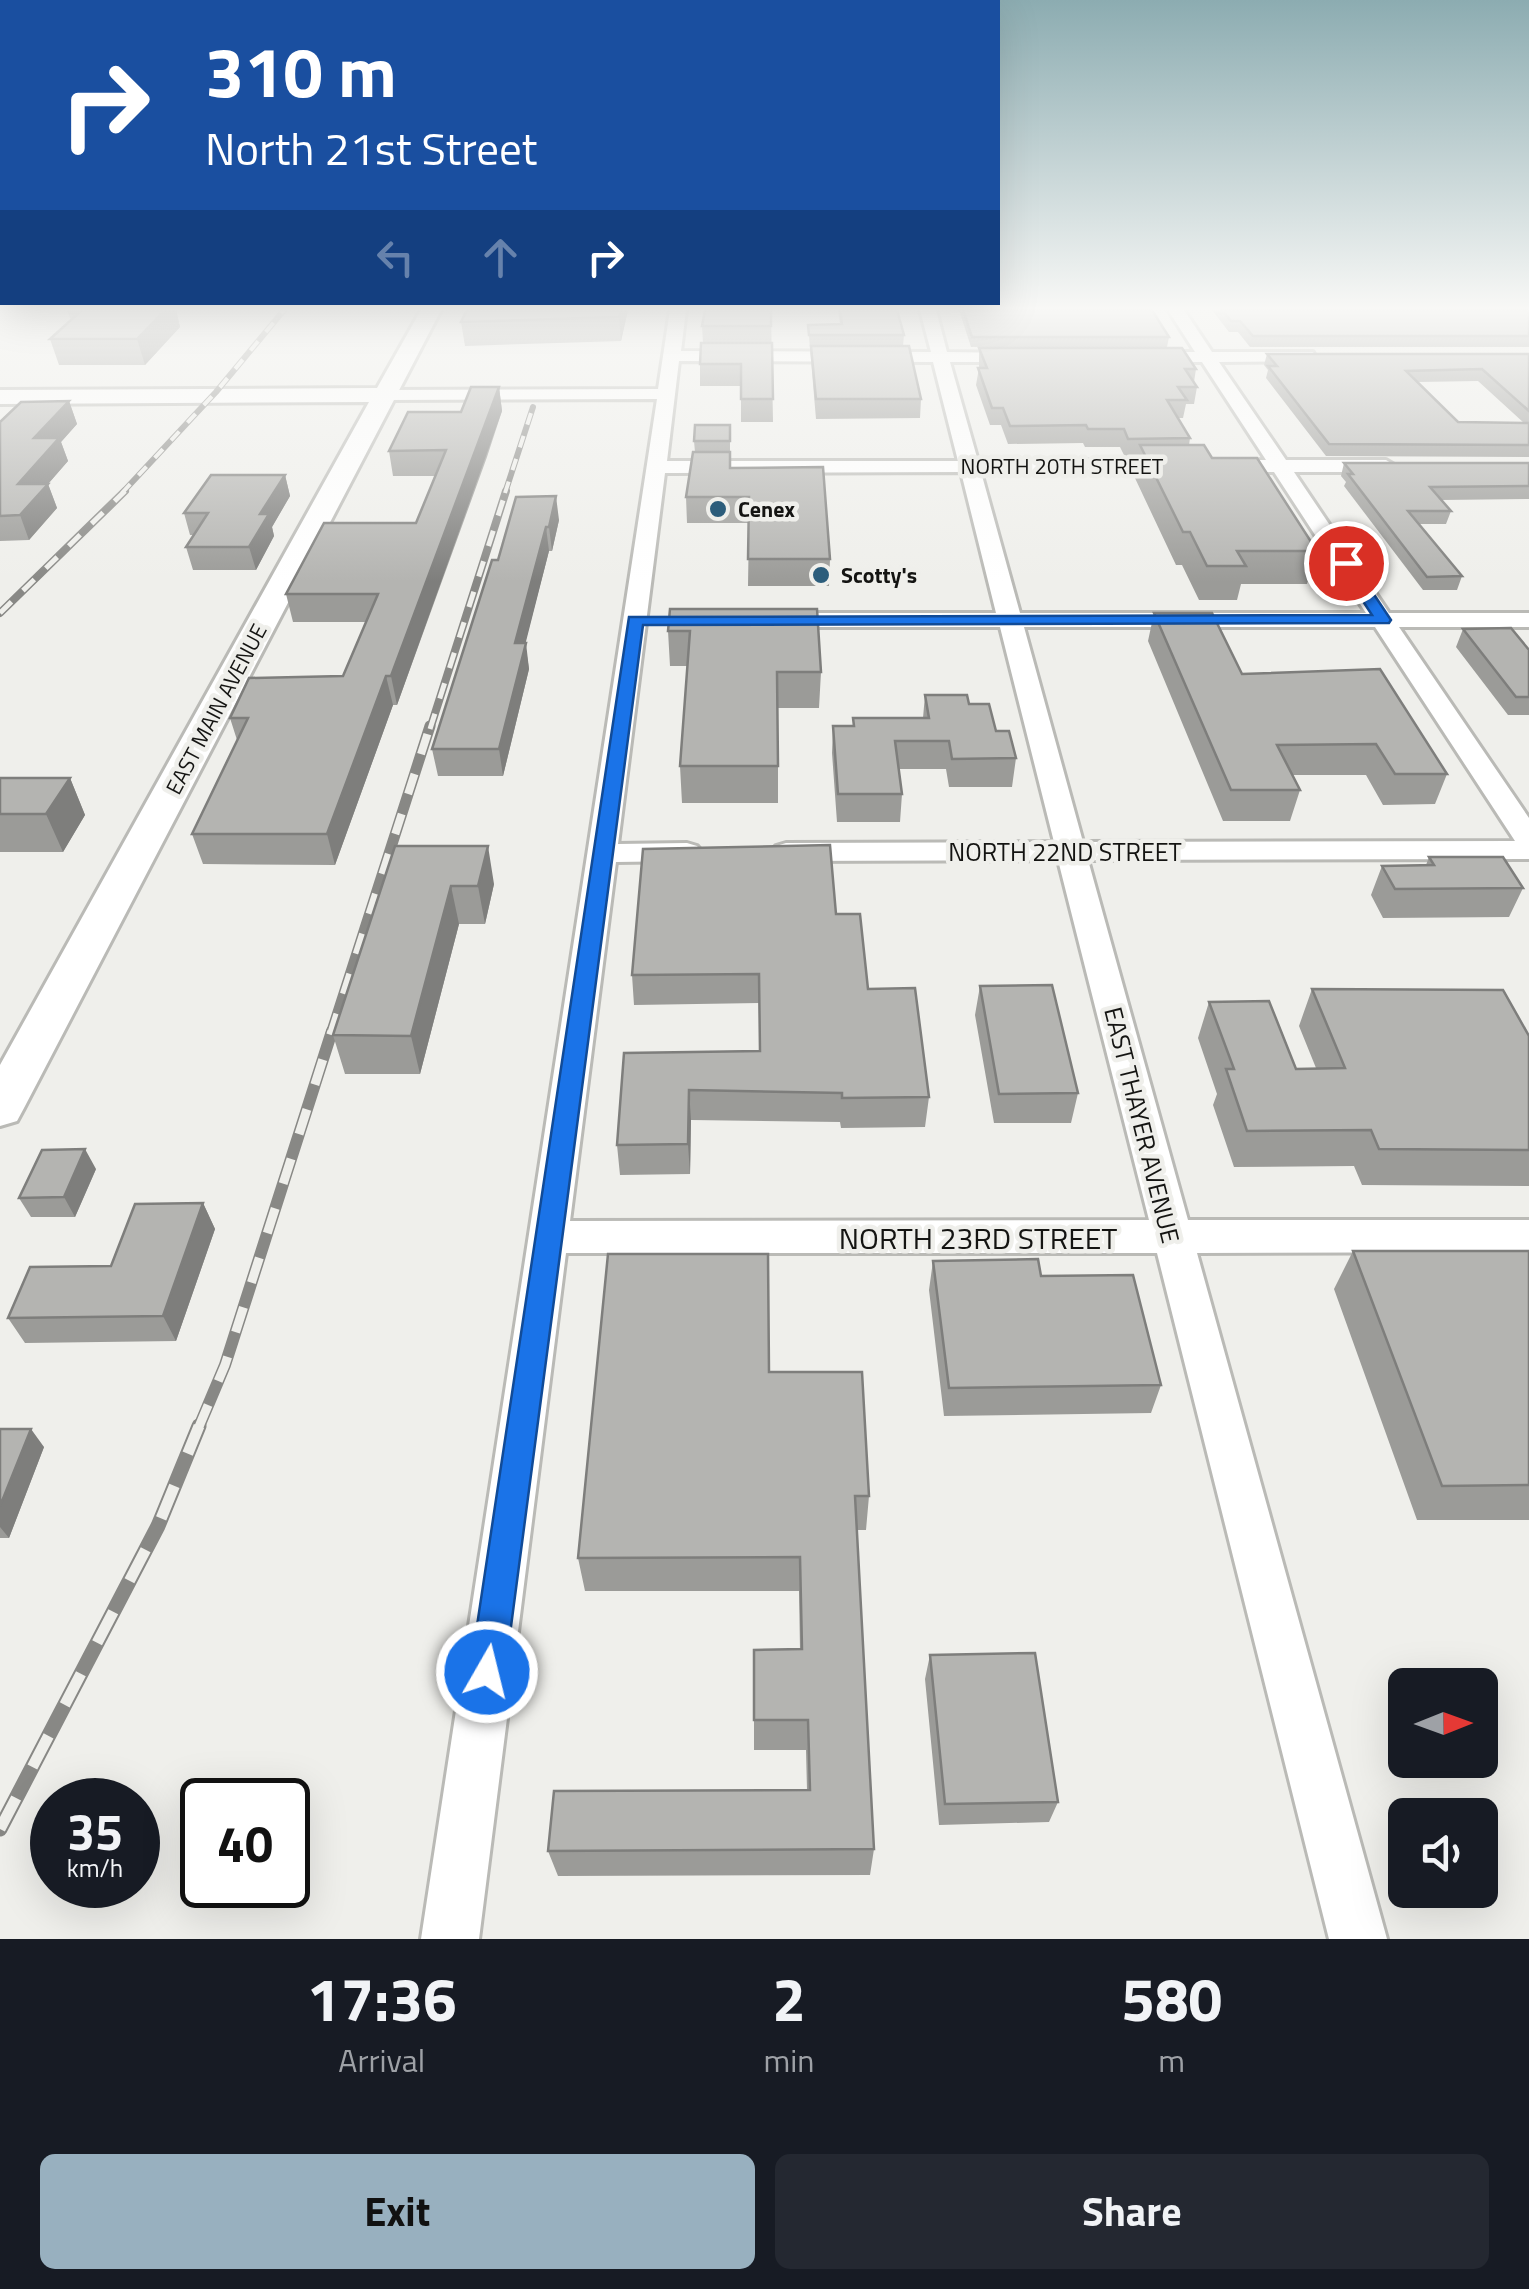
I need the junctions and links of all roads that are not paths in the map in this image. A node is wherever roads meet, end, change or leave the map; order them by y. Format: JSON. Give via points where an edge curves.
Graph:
{"nodes":[{"id":1,"x":30,"y":400,"type":"edge"},
{"id":2,"x":383,"y":400,"type":"edge"},
{"id":3,"x":665,"y":400,"type":"edge"},
{"id":4,"x":952,"y":400,"type":"edge"},
{"id":5,"x":1238,"y":400,"type":"edge"},
{"id":6,"x":12,"y":420,"type":"edge"},
{"id":7,"x":1281,"y":466,"type":"junction"},
{"id":8,"x":1410,"y":466,"type":"edge"},
{"id":9,"x":656,"y":467,"type":"junction"},
{"id":10,"x":970,"y":467,"type":"junction"},
{"id":11,"x":750,"y":620,"type":"edge"},
{"id":12,"x":1011,"y":620,"type":"junction"},
{"id":13,"x":1383,"y":620,"type":"junction"},
{"id":14,"x":1529,"y":620,"type":"edge"},
{"id":15,"x":1529,"y":840,"type":"edge"},
{"id":16,"x":1529,"y":850,"type":"edge"},
{"id":17,"x":602,"y":852,"type":"junction"},
{"id":18,"x":710,"y":852,"type":"edge"},
{"id":19,"x":750,"y":852,"type":"edge"},
{"id":20,"x":1072,"y":852,"type":"junction"},
{"id":21,"x":0,"y":1108,"type":"edge"},
{"id":22,"x":1529,"y":1236,"type":"edge"},
{"id":23,"x":1170,"y":1237,"type":"junction"},
{"id":24,"x":547,"y":1238,"type":"junction"},
{"id":25,"x":450,"y":1939,"type":"edge"},
{"id":26,"x":1358,"y":1939,"type":"edge"}],
"edges":[{"from":1,"to":6,"type":"street"},
{"from":2,"to":21,"type":"main road","name":"EAST MAIN AVENUE"},
{"from":3,"to":9,"type":"street"},
{"from":4,"to":10,"type":"street","name":"EAST THAYER AVENUE"},
{"from":5,"to":7,"type":"street"},
{"from":7,"to":8,"type":"street","name":"NORTH 20TH STREET"},
{"from":7,"to":10,"type":"street","name":"NORTH 20TH STREET"},
{"from":7,"to":13,"type":"street"},
{"from":9,"to":10,"type":"street","name":"NORTH 20TH STREET"},
{"from":9,"to":17,"type":"street","via":[[644,620]]},
{"from":10,"to":12,"type":"street","name":"EAST THAYER AVENUE"},
{"from":11,"to":12,"type":"street"},
{"from":12,"to":13,"type":"street"},
{"from":12,"to":20,"type":"street","name":"EAST THAYER AVENUE"},
{"from":13,"to":14,"type":"street"},
{"from":13,"to":15,"type":"street"},
{"from":16,"to":20,"type":"street","name":"NORTH 22ND STREET"},
{"from":17,"to":18,"type":"street"},
{"from":17,"to":24,"type":"street"},
{"from":19,"to":20,"type":"street","name":"NORTH 22ND STREET"},
{"from":20,"to":23,"type":"street","name":"EAST THAYER AVENUE"},
{"from":22,"to":23,"type":"street","name":"NORTH 23RD STREET"},
{"from":23,"to":24,"type":"street","name":"NORTH 23RD STREET"},
{"from":23,"to":26,"type":"street","name":"EAST THAYER AVENUE"},
{"from":24,"to":25,"type":"street"}]}
